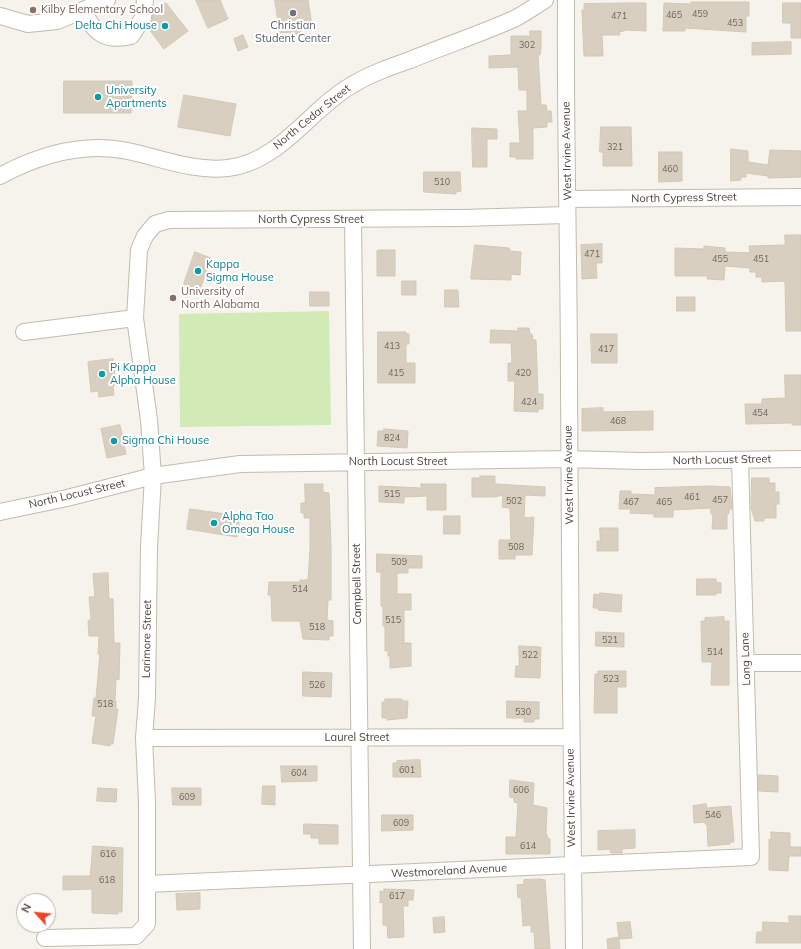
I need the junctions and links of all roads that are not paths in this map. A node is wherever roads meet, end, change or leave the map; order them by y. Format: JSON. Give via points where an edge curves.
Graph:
{"nodes":[{"id":1,"x":107,"y":0,"type":"edge"},
{"id":2,"x":145,"y":0,"type":"edge"},
{"id":3,"x":545,"y":0,"type":"edge"},
{"id":4,"x":566,"y":0,"type":"edge"},
{"id":5,"x":83,"y":10,"type":"junction"},
{"id":6,"x":0,"y":16,"type":"edge"},
{"id":7,"x":0,"y":176,"type":"edge"},
{"id":8,"x":801,"y":196,"type":"edge"},
{"id":9,"x":567,"y":199,"type":"junction"},
{"id":10,"x":567,"y":215,"type":"junction"},
{"id":11,"x":352,"y":220,"type":"junction"},
{"id":12,"x":135,"y":318,"type":"junction"},
{"id":13,"x":24,"y":332,"type":"dead end"},
{"id":14,"x":568,"y":459,"type":"junction"},
{"id":15,"x":801,"y":459,"type":"edge"},
{"id":16,"x":740,"y":460,"type":"junction"},
{"id":17,"x":356,"y":462,"type":"junction"},
{"id":18,"x":153,"y":476,"type":"junction"},
{"id":19,"x":0,"y":512,"type":"edge"},
{"id":20,"x":746,"y":663,"type":"junction"},
{"id":21,"x":801,"y":663,"type":"edge"},
{"id":22,"x":570,"y":737,"type":"junction"},
{"id":23,"x":144,"y":738,"type":"junction"},
{"id":24,"x":359,"y":738,"type":"junction"},
{"id":25,"x":751,"y":857,"type":"joint"},
{"id":26,"x":573,"y":865,"type":"junction"},
{"id":27,"x":361,"y":874,"type":"junction"},
{"id":28,"x":147,"y":884,"type":"junction"},
{"id":29,"x":45,"y":938,"type":"dead end"},
{"id":30,"x":362,"y":949,"type":"edge"},
{"id":31,"x":574,"y":949,"type":"edge"}],
"edges":[{"from":1,"to":5,"type":"street"},
{"from":2,"to":5,"type":"street","via":[[142,18],[132,36],[118,39],[100,35],[89,23]]},
{"from":3,"to":7,"type":"street","name":"North Cedar Street","via":[[515,18],[352,85],[327,102],[282,143],[257,159],[229,168],[200,169],[127,151],[97,148],[66,151],[37,158]]},
{"from":4,"to":9,"type":"street","name":"West Irvine Avenue"},
{"from":5,"to":6,"type":"street","via":[[57,21],[28,24]]},
{"from":8,"to":9,"type":"street","name":"North Cypress Street"},
{"from":9,"to":10,"type":"street","name":"West Irvine Avenue"},
{"from":10,"to":11,"type":"street","name":"North Cypress Street"},
{"from":10,"to":14,"type":"street","name":"West Irvine Avenue"},
{"from":11,"to":12,"type":"street","name":"North Cypress Street","via":[[169,220],[155,224],[145,236],[140,250]]},
{"from":11,"to":17,"type":"street","name":"Campbell Street"},
{"from":12,"to":13,"type":"street"},
{"from":12,"to":18,"type":"street","name":"Larimore Street","via":[[149,420]]},
{"from":14,"to":16,"type":"street","name":"North Locust Street"},
{"from":14,"to":17,"type":"street","name":"North Locust Street"},
{"from":14,"to":22,"type":"street","name":"West Irvine Avenue","via":[[572,672]]},
{"from":15,"to":16,"type":"street","name":"North Locust Street"},
{"from":16,"to":20,"type":"street","name":"Long Lane"},
{"from":17,"to":18,"type":"street","name":"North Locust Street","via":[[240,464]]},
{"from":17,"to":24,"type":"street","name":"Campbell Street"},
{"from":18,"to":19,"type":"street","name":"North Locust Street"},
{"from":18,"to":23,"type":"street","name":"Larimore Street"},
{"from":20,"to":21,"type":"street"},
{"from":20,"to":25,"type":"street","name":"Long Lane"},
{"from":22,"to":24,"type":"street","name":"Laurel Street"},
{"from":22,"to":26,"type":"street","name":"West Irvine Avenue"},
{"from":23,"to":24,"type":"street","name":"Laurel Street"},
{"from":23,"to":28,"type":"street","name":"Larimore Street"},
{"from":24,"to":27,"type":"street","name":"Campbell Street"},
{"from":25,"to":26,"type":"street","name":"Westmoreland Avenue"},
{"from":26,"to":27,"type":"street","name":"Westmoreland Avenue"},
{"from":26,"to":31,"type":"street","name":"West Irvine Avenue"},
{"from":27,"to":28,"type":"street","name":"Westmoreland Avenue"},
{"from":27,"to":30,"type":"street","name":"Campbell Street"},
{"from":28,"to":29,"type":"street","name":"Larimore Street","via":[[147,924],[136,936]]}]}
